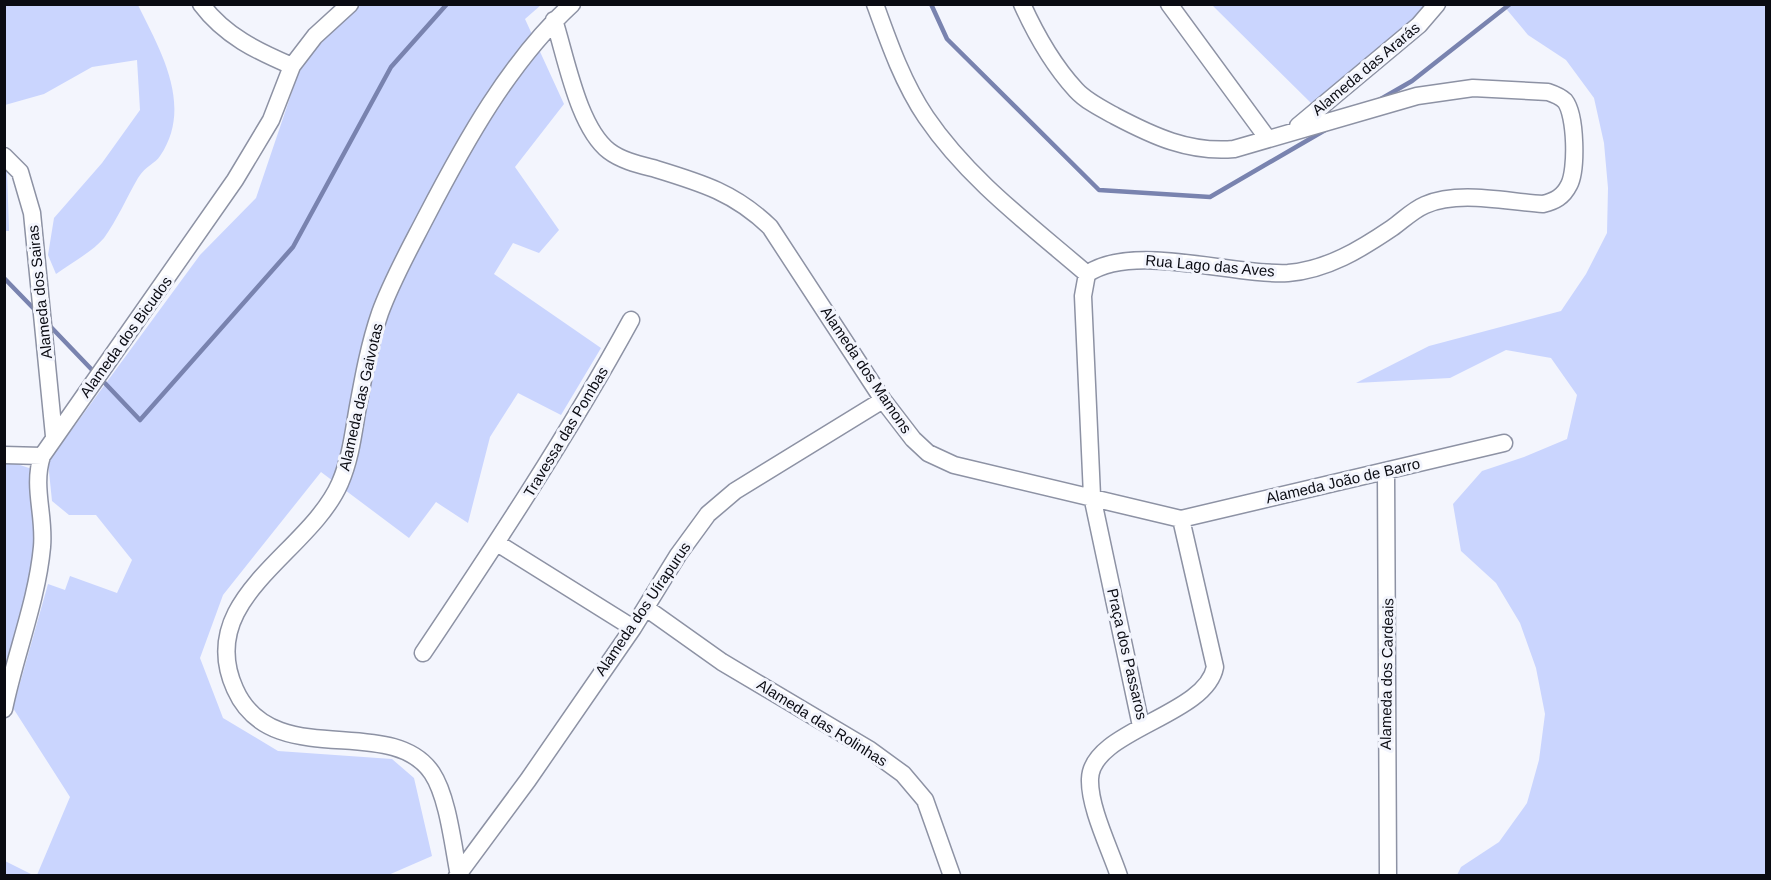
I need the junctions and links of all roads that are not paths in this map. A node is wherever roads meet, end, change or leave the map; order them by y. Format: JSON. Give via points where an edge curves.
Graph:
{"nodes":[{"id":1,"x":201,"y":4,"type":"edge"},
{"id":2,"x":350,"y":4,"type":"edge"},
{"id":3,"x":572,"y":4,"type":"edge"},
{"id":4,"x":874,"y":4,"type":"edge"},
{"id":5,"x":1022,"y":4,"type":"edge"},
{"id":6,"x":1169,"y":4,"type":"edge"},
{"id":7,"x":1437,"y":4,"type":"edge"},
{"id":8,"x":554,"y":20,"type":"junction"},
{"id":9,"x":292,"y":66,"type":"junction"},
{"id":10,"x":1292,"y":131,"type":"junction"},
{"id":11,"x":1268,"y":139,"type":"junction"},
{"id":12,"x":4,"y":156,"type":"edge"},
{"id":13,"x":1087,"y":274,"type":"junction"},
{"id":14,"x":631,"y":321,"type":"dead end"},
{"id":15,"x":883,"y":400,"type":"junction"},
{"id":16,"x":54,"y":436,"type":"junction"},
{"id":17,"x":1504,"y":443,"type":"dead end"},
{"id":18,"x":4,"y":455,"type":"edge"},
{"id":19,"x":42,"y":456,"type":"junction"},
{"id":20,"x":1386,"y":472,"type":"junction"},
{"id":21,"x":1092,"y":496,"type":"junction"},
{"id":22,"x":1181,"y":519,"type":"junction"},
{"id":23,"x":497,"y":543,"type":"junction"},
{"id":24,"x":646,"y":608,"type":"junction"},
{"id":25,"x":633,"y":628,"type":"junction"},
{"id":26,"x":423,"y":652,"type":"dead end"},
{"id":27,"x":4,"y":708,"type":"edge"},
{"id":28,"x":1142,"y":726,"type":"junction"},
{"id":29,"x":458,"y":875,"type":"edge"},
{"id":30,"x":952,"y":876,"type":"edge"},
{"id":31,"x":1119,"y":876,"type":"edge"},
{"id":32,"x":1388,"y":876,"type":"edge"}],
"edges":[{"from":1,"to":9,"type":"street","via":[[236,39]]},
{"from":2,"to":9,"type":"street","name":"Alameda dos Bicudos","via":[[315,36]]},
{"from":3,"to":8,"type":"street","name":"Alameda das Gaivotas"},
{"from":4,"to":13,"type":"street","via":[[901,73],[949,148],[978,179]]},
{"from":5,"to":11,"type":"street","name":"Rua Lago das Aves","via":[[1058,69],[1078,93],[1104,110],[1155,137],[1193,148],[1234,148]]},
{"from":6,"to":11,"type":"street"},
{"from":7,"to":10,"type":"street","name":"Alameda das Ararás","via":[[1419,25]]},
{"from":8,"to":15,"type":"street","name":"Alameda dos Mamons","via":[[579,100],[595,135],[609,151],[626,160],[724,191],[751,209],[770,227]]},
{"from":8,"to":29,"type":"street","name":"Alameda das Gaivotas","via":[[521,60],[479,123],[405,257],[381,312],[339,485],[318,518],[251,588],[227,637],[225,663],[236,692],[266,724],[298,737],[377,744],[423,761],[442,797]]},
{"from":9,"to":16,"type":"street","name":"Alameda dos Bicudos","via":[[271,120],[236,180],[116,354]]},
{"from":10,"to":11,"type":"street","name":"Rua Lago das Aves"},
{"from":10,"to":13,"type":"street","name":"Rua Lago das Aves","via":[[1418,96],[1473,88],[1548,92],[1558,95],[1568,108],[1574,163],[1570,183],[1556,200],[1543,204],[1442,200],[1424,206],[1350,256],[1292,273],[1254,273],[1145,259],[1115,262]]},
{"from":12,"to":16,"type":"street","name":"Alameda dos Sairas","via":[[20,172],[32,213]]},
{"from":13,"to":21,"type":"street","via":[[1083,296]]},
{"from":14,"to":23,"type":"street","name":"Travessa das Pombas","via":[[589,397]]},
{"from":15,"to":21,"type":"street","name":"Alameda dos Mamons","via":[[928,453],[954,465]]},
{"from":15,"to":24,"type":"street","name":"Alameda dos Uírapurus","via":[[735,491],[708,514]]},
{"from":16,"to":19,"type":"street","name":"Alameda dos Bicudos"},
{"from":17,"to":20,"type":"street","name":"Alameda João de Barro"},
{"from":18,"to":19,"type":"street"},
{"from":19,"to":27,"type":"street","name":"Alameda dos Bicudos","via":[[36,487],[42,546]]},
{"from":20,"to":22,"type":"street","name":"Alameda João de Barro"},
{"from":20,"to":32,"type":"street","name":"Alameda dos Cardeais"},
{"from":21,"to":22,"type":"street"},
{"from":21,"to":28,"type":"street","name":"Praça dos Passaros"},
{"from":22,"to":28,"type":"street","name":"Praça dos Passaros","via":[[1214,675],[1194,697]]},
{"from":23,"to":25,"type":"street"},
{"from":23,"to":26,"type":"street","name":"Travessa das Pombas"},
{"from":24,"to":25,"type":"street","name":"Alameda dos Uírapurus"},
{"from":24,"to":30,"type":"street","name":"Alameda das Rolinhas","via":[[722,662],[870,750],[903,774],[925,800]]},
{"from":25,"to":29,"type":"street","name":"Alameda dos Uírapurus"},
{"from":28,"to":31,"type":"street","via":[[1099,756],[1091,770],[1093,798]]}]}
